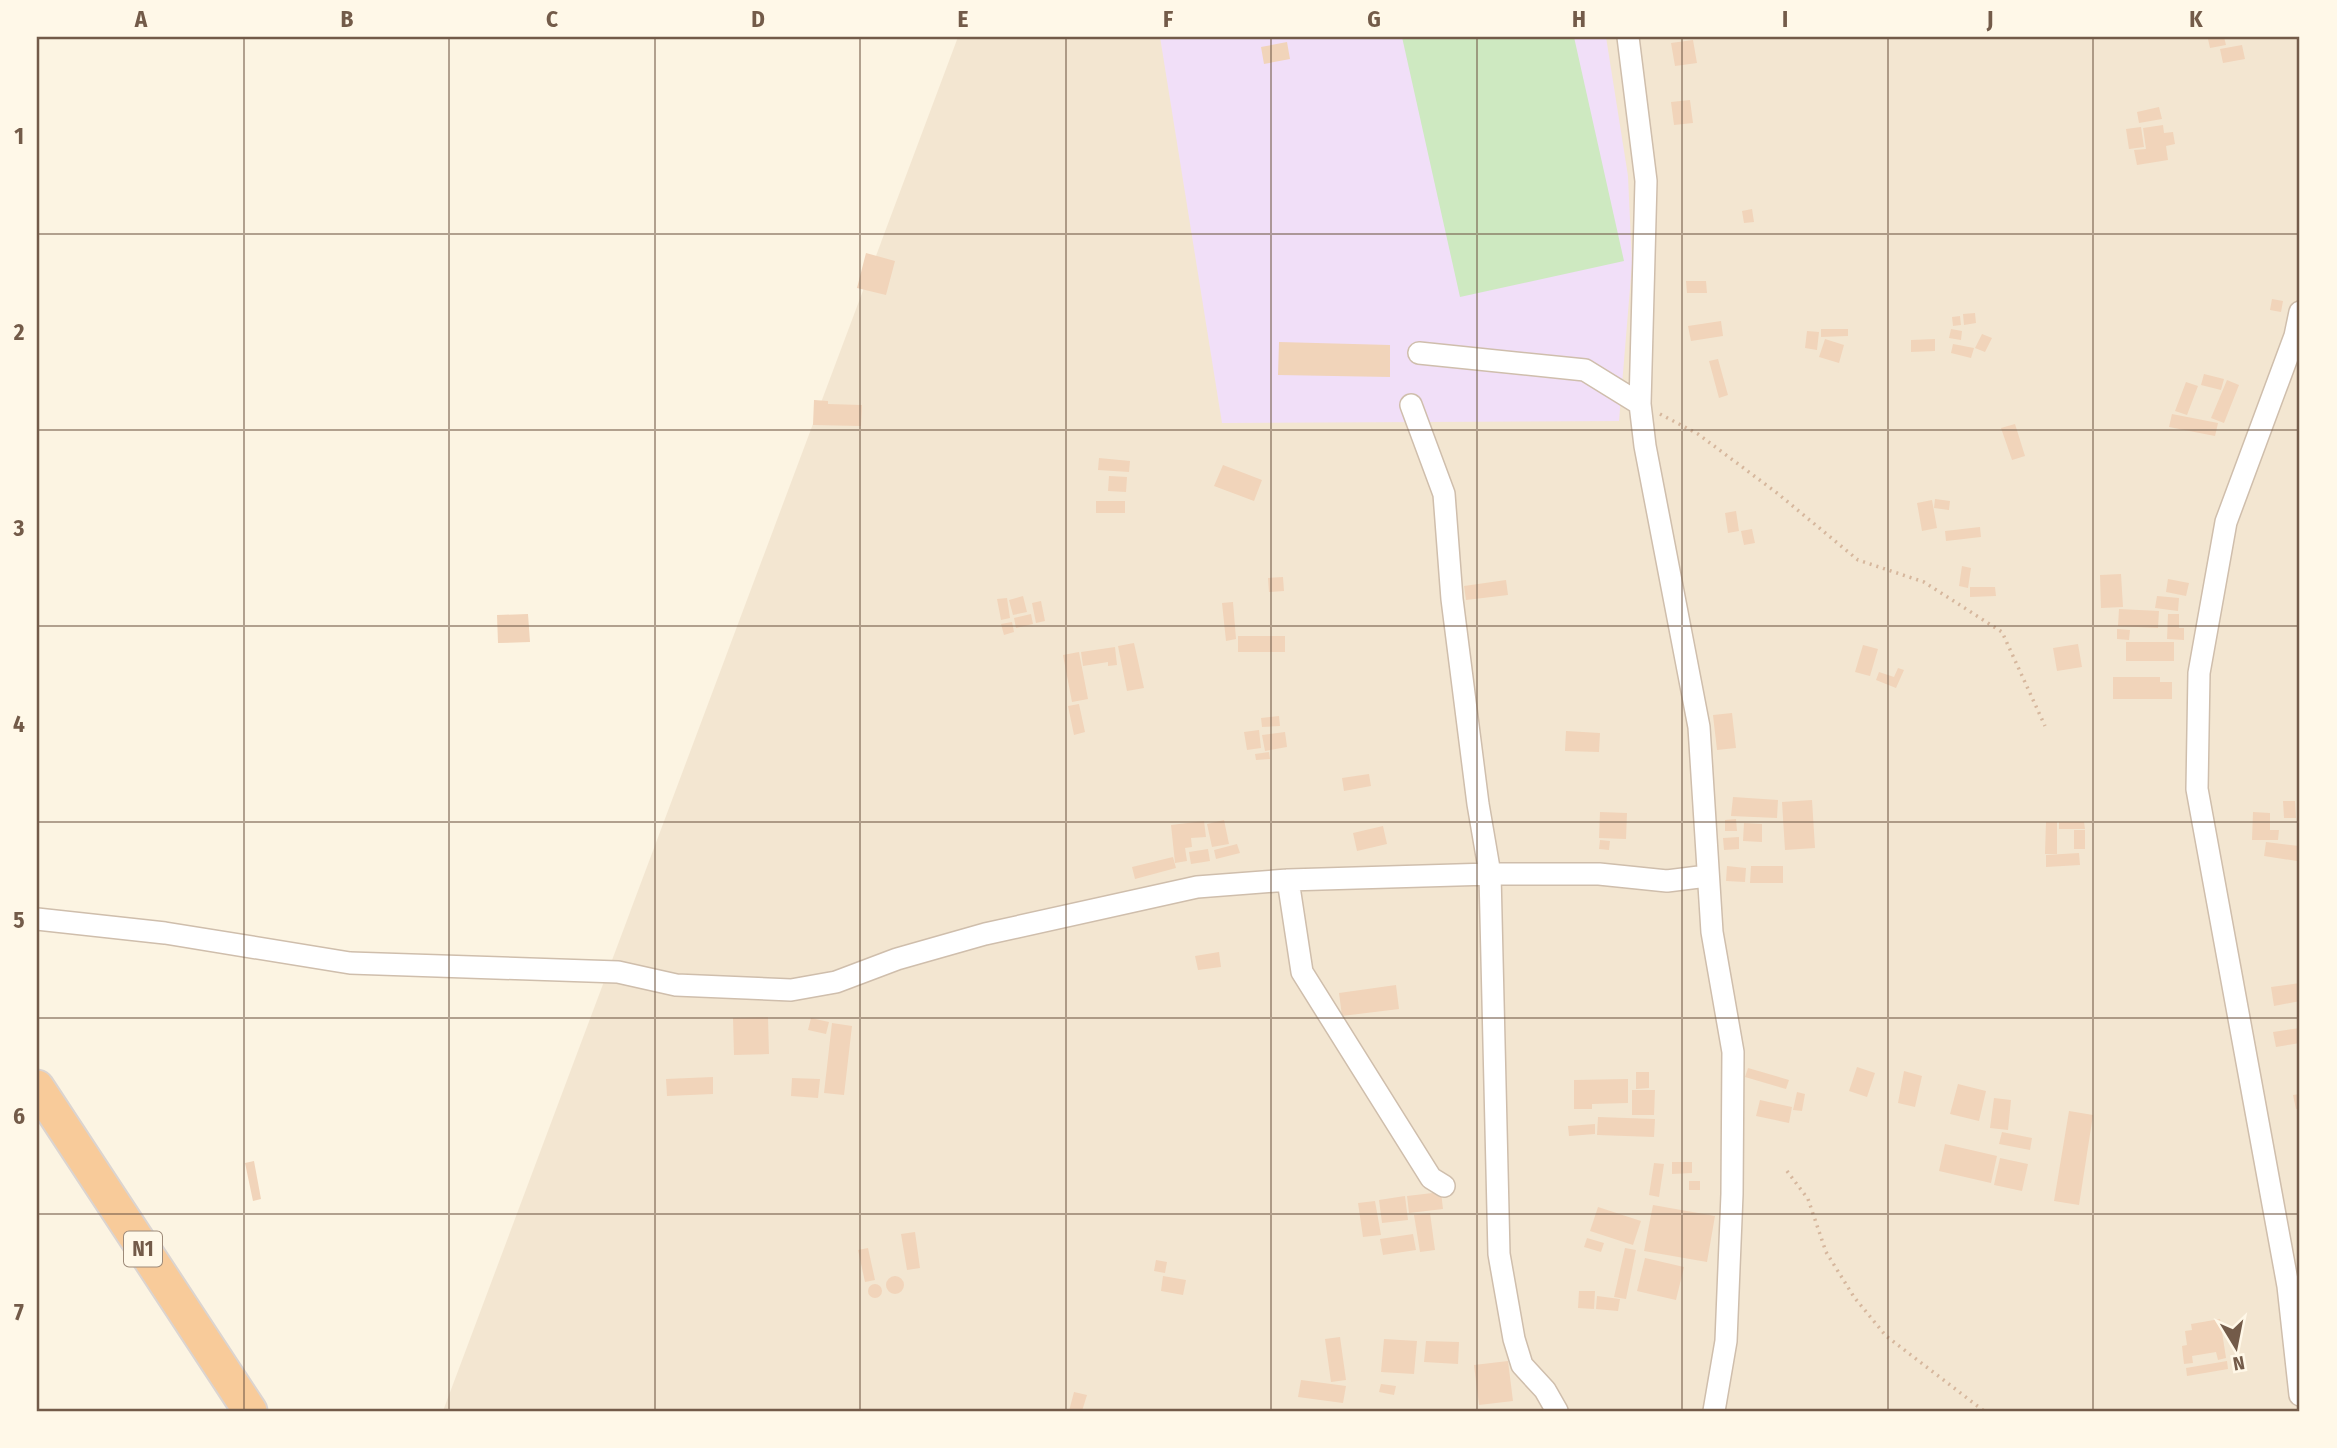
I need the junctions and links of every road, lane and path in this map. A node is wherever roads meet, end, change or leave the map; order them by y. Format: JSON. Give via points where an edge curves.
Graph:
{"nodes":[{"id":1,"x":1628,"y":37,"type":"edge"},
{"id":2,"x":2300,"y":312,"type":"edge"},
{"id":3,"x":1419,"y":353,"type":"dead end"},
{"id":4,"x":1640,"y":404,"type":"junction"},
{"id":5,"x":1411,"y":405,"type":"dead end"},
{"id":6,"x":2045,"y":726,"type":"dead end"},
{"id":7,"x":1490,"y":874,"type":"junction"},
{"id":8,"x":1707,"y":876,"type":"junction"},
{"id":9,"x":1288,"y":880,"type":"junction"},
{"id":10,"x":37,"y":919,"type":"edge"},
{"id":11,"x":37,"y":1087,"type":"edge"},
{"id":12,"x":1787,"y":1171,"type":"dead end"},
{"id":13,"x":1444,"y":1186,"type":"dead end"},
{"id":14,"x":2300,"y":1395,"type":"edge"},
{"id":15,"x":250,"y":1411,"type":"edge"},
{"id":16,"x":1557,"y":1411,"type":"edge"},
{"id":17,"x":1714,"y":1411,"type":"edge"},
{"id":18,"x":1984,"y":1411,"type":"edge"}],
"edges":[{"from":1,"to":4,"type":"street","via":[[1646,181]]},
{"from":2,"to":14,"type":"street","via":[[2226,522],[2199,673],[2197,789],[2288,1286]]},
{"from":3,"to":4,"type":"street","via":[[1585,370]]},
{"from":4,"to":6,"type":"path","via":[[1698,434],[1858,560],[1924,582],[2002,632]]},
{"from":4,"to":8,"type":"street","via":[[1699,727]]},
{"from":5,"to":7,"type":"street","via":[[1444,494],[1452,599]]},
{"from":7,"to":8,"type":"street","via":[[1599,874],[1667,881]]},
{"from":7,"to":9,"type":"street"},
{"from":7,"to":16,"type":"street","via":[[1499,1254],[1522,1365]]},
{"from":8,"to":17,"type":"street","via":[[1733,1052],[1726,1341]]},
{"from":9,"to":10,"type":"street","via":[[1197,887],[1102,907],[985,934],[836,982],[791,990],[676,985],[618,972],[350,963],[165,933]]},
{"from":9,"to":13,"type":"street","via":[[1302,972],[1431,1178]]},
{"from":11,"to":15,"type":"highway","number":"N1"},
{"from":12,"to":18,"type":"path","via":[[1808,1199],[1826,1252],[1886,1336]]}]}
